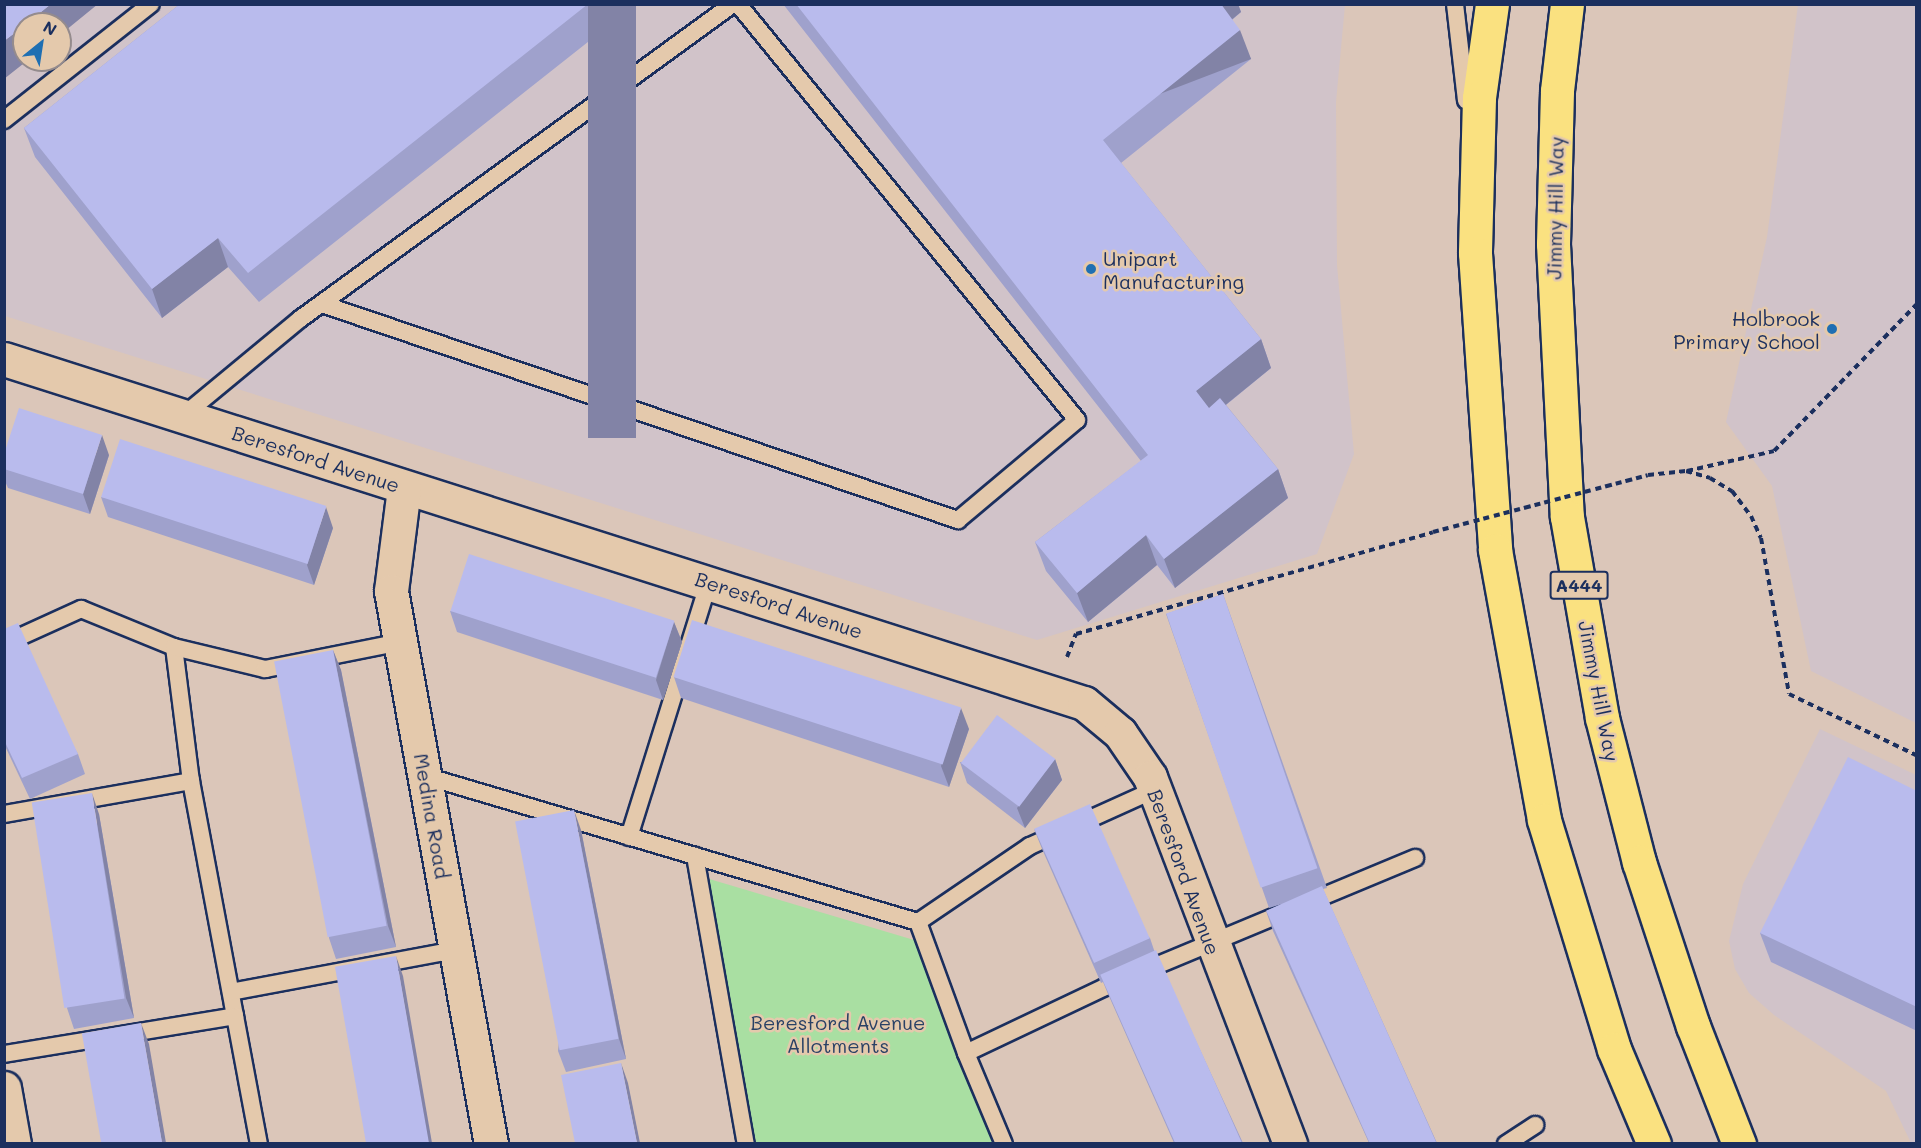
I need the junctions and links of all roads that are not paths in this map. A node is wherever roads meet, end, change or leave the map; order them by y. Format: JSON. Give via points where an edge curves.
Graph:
{"nodes":[{"id":1,"x":151,"y":4,"type":"edge"},
{"id":2,"x":733,"y":4,"type":"edge"},
{"id":3,"x":738,"y":4,"type":"edge"},
{"id":4,"x":1455,"y":4,"type":"edge"},
{"id":5,"x":1492,"y":4,"type":"edge"},
{"id":6,"x":1567,"y":4,"type":"edge"},
{"id":7,"x":4,"y":120,"type":"edge"},
{"id":8,"x":1475,"y":253,"type":"junction"},
{"id":9,"x":322,"y":304,"type":"junction"},
{"id":10,"x":4,"y":359,"type":"edge"},
{"id":11,"x":184,"y":415,"type":"junction"},
{"id":12,"x":404,"y":488,"type":"junction"},
{"id":13,"x":709,"y":582,"type":"junction"},
{"id":14,"x":401,"y":642,"type":"junction"},
{"id":15,"x":4,"y":644,"type":"edge"},
{"id":16,"x":174,"y":647,"type":"junction"},
{"id":17,"x":425,"y":776,"type":"junction"},
{"id":18,"x":191,"y":781,"type":"junction"},
{"id":19,"x":1154,"y":790,"type":"junction"},
{"id":20,"x":4,"y":814,"type":"edge"},
{"id":21,"x":629,"y":837,"type":"junction"},
{"id":22,"x":695,"y":856,"type":"junction"},
{"id":23,"x":1414,"y":858,"type":"dead end"},
{"id":24,"x":918,"y":922,"type":"junction"},
{"id":25,"x":1210,"y":944,"type":"junction"},
{"id":26,"x":456,"y":950,"type":"junction"},
{"id":27,"x":231,"y":992,"type":"junction"},
{"id":28,"x":235,"y":1016,"type":"junction"},
{"id":29,"x":966,"y":1053,"type":"junction"},
{"id":30,"x":4,"y":1054,"type":"edge"},
{"id":31,"x":4,"y":1088,"type":"edge"},
{"id":32,"x":1535,"y":1125,"type":"dead end"},
{"id":33,"x":14,"y":1143,"type":"edge"},
{"id":34,"x":259,"y":1143,"type":"edge"},
{"id":35,"x":491,"y":1143,"type":"edge"},
{"id":36,"x":746,"y":1143,"type":"edge"},
{"id":37,"x":1004,"y":1143,"type":"edge"},
{"id":38,"x":1290,"y":1143,"type":"edge"},
{"id":39,"x":1506,"y":1143,"type":"edge"},
{"id":40,"x":1654,"y":1143,"type":"edge"},
{"id":41,"x":1739,"y":1143,"type":"edge"}],
"edges":[{"from":1,"to":7,"type":"lane"},
{"from":2,"to":9,"type":"lane"},
{"from":3,"to":9,"type":"lane","via":[[1077,420],[958,520]]},
{"from":4,"to":8,"type":"lane","via":[[1463,35]]},
{"from":5,"to":8,"type":"highway","via":[[1479,98]]},
{"from":6,"to":41,"type":"highway","name":"Jimmy Hill Way","number":"A444","via":[[1557,92],[1553,244],[1567,517],[1602,718],[1639,862],[1693,1026]]},
{"from":8,"to":40,"type":"highway","via":[[1495,550],[1544,820],[1614,1048]]},
{"from":9,"to":11,"type":"lane"},
{"from":10,"to":11,"type":"street","name":"Beresford Avenue"},
{"from":11,"to":12,"type":"street","name":"Beresford Avenue"},
{"from":12,"to":13,"type":"street","name":"Beresford Avenue"},
{"from":12,"to":14,"type":"street","name":"Medina Road","via":[[392,591]]},
{"from":13,"to":19,"type":"street","name":"Beresford Avenue","via":[[1055,690],[1084,703],[1120,733]]},
{"from":13,"to":21,"type":"lane"},
{"from":14,"to":16,"type":"lane","via":[[265,669]]},
{"from":14,"to":17,"type":"street","name":"Medina Road"},
{"from":15,"to":16,"type":"lane","via":[[81,609]]},
{"from":16,"to":18,"type":"lane"},
{"from":17,"to":21,"type":"lane"},
{"from":17,"to":26,"type":"street","name":"Medina Road"},
{"from":18,"to":20,"type":"lane"},
{"from":18,"to":27,"type":"lane"},
{"from":19,"to":24,"type":"lane","via":[[1030,846]]},
{"from":19,"to":25,"type":"street","name":"Beresford Avenue"},
{"from":21,"to":22,"type":"lane"},
{"from":22,"to":24,"type":"lane"},
{"from":22,"to":36,"type":"lane"},
{"from":23,"to":25,"type":"lane"},
{"from":24,"to":29,"type":"lane"},
{"from":25,"to":29,"type":"lane"},
{"from":25,"to":38,"type":"street","name":"Beresford Avenue"},
{"from":26,"to":27,"type":"lane"},
{"from":26,"to":35,"type":"street","name":"Medina Road"},
{"from":27,"to":28,"type":"lane"},
{"from":28,"to":30,"type":"lane"},
{"from":28,"to":34,"type":"lane"},
{"from":29,"to":37,"type":"lane"},
{"from":31,"to":33,"type":"street"},
{"from":32,"to":39,"type":"lane"}]}
